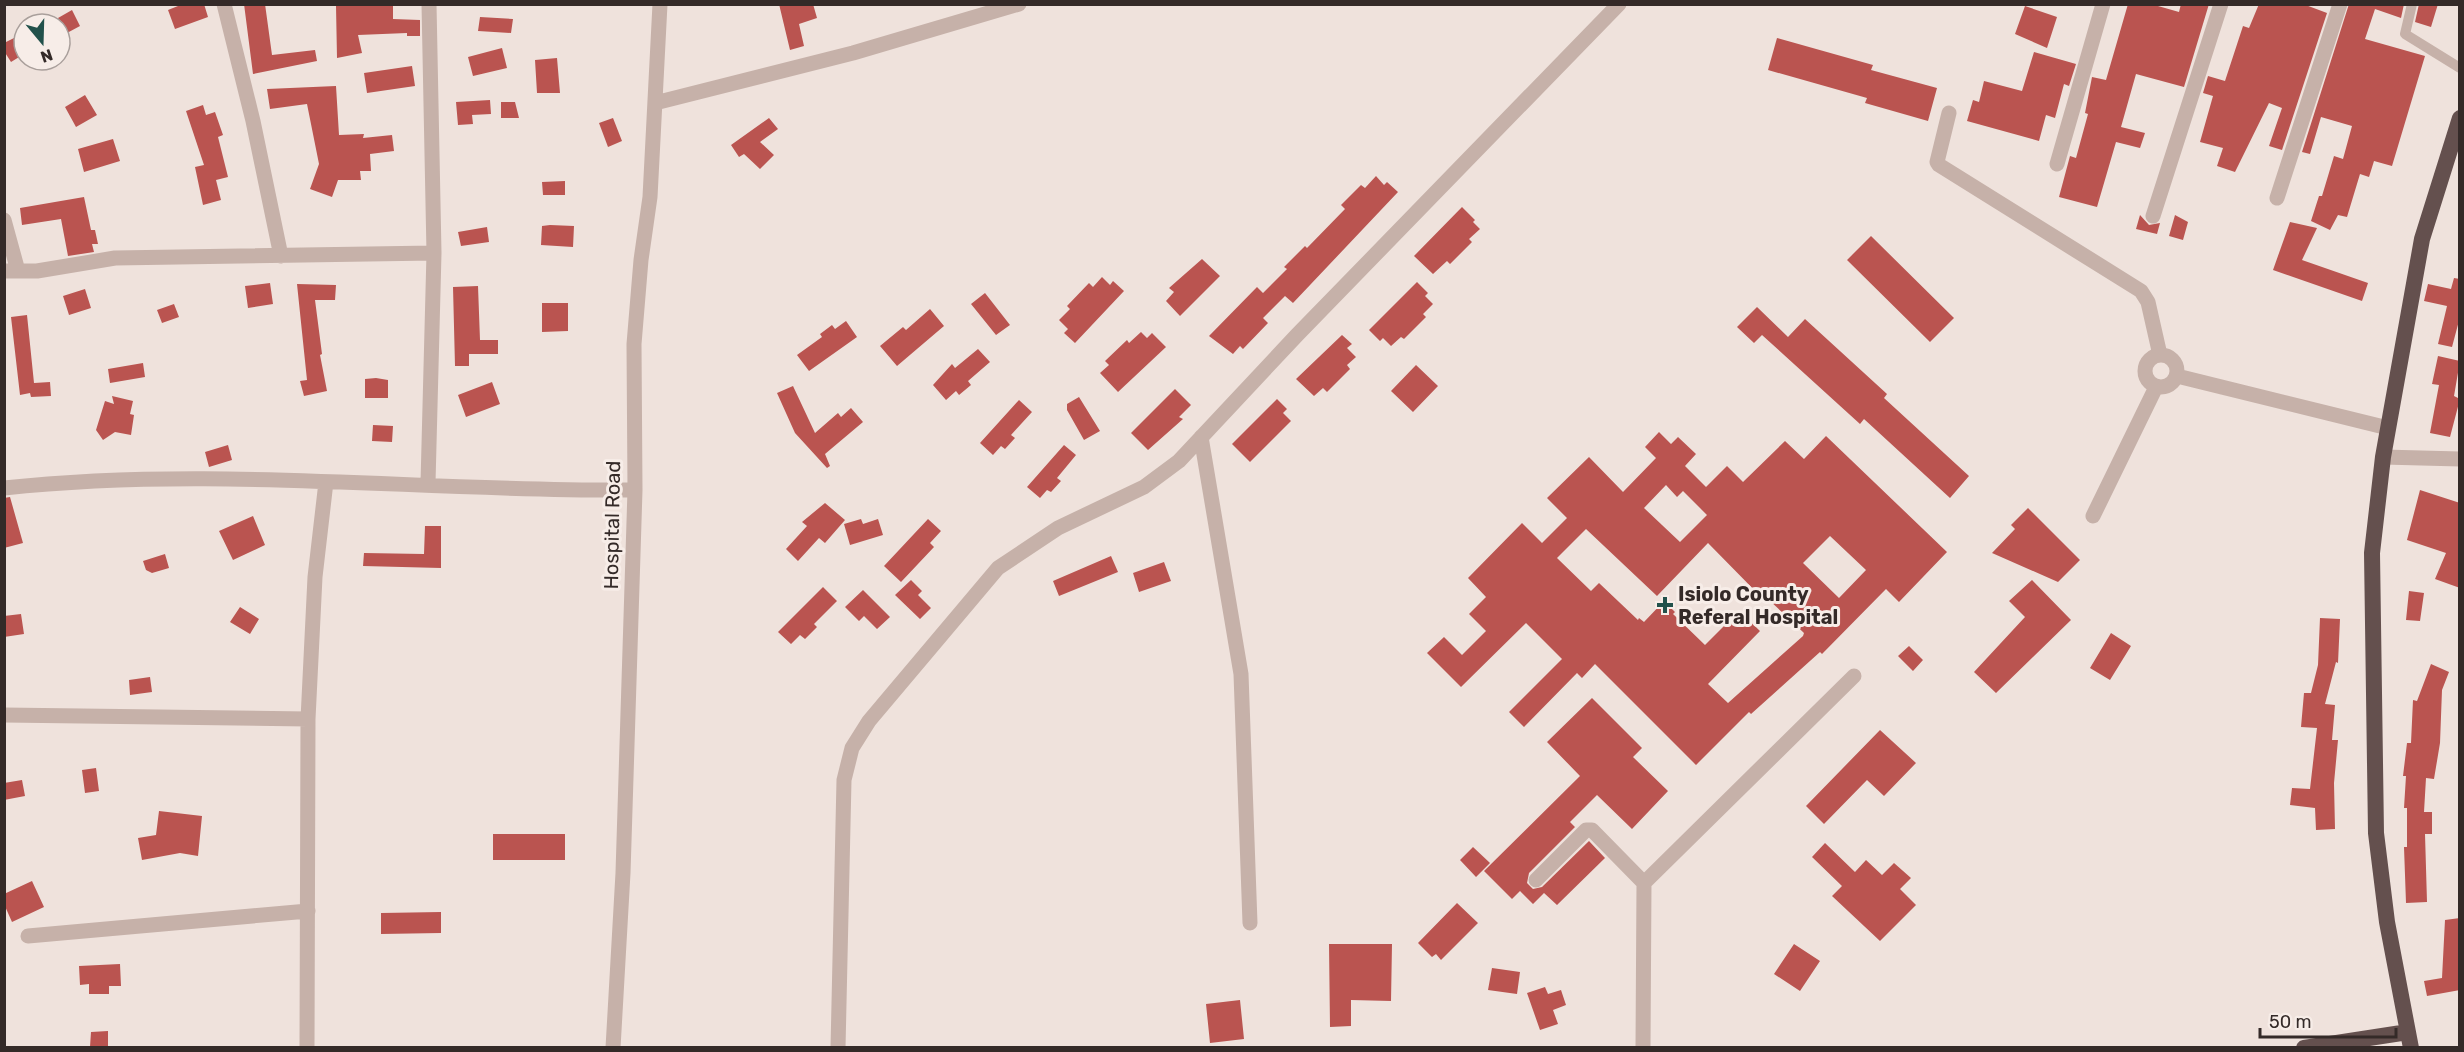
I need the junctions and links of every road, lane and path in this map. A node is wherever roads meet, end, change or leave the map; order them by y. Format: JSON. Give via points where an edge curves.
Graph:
{"nodes":[{"id":1,"x":224,"y":4,"type":"edge"},
{"id":2,"x":429,"y":4,"type":"edge"},
{"id":3,"x":660,"y":4,"type":"edge"},
{"id":4,"x":1018,"y":4,"type":"edge"},
{"id":5,"x":1619,"y":4,"type":"edge"},
{"id":6,"x":2103,"y":4,"type":"edge"},
{"id":7,"x":2221,"y":4,"type":"edge"},
{"id":8,"x":2340,"y":4,"type":"edge"},
{"id":9,"x":2412,"y":4,"type":"edge"},
{"id":10,"x":2460,"y":68,"type":"edge"},
{"id":11,"x":655,"y":104,"type":"junction"},
{"id":12,"x":1949,"y":113,"type":"dead end"},
{"id":13,"x":2460,"y":118,"type":"edge"},
{"id":14,"x":2057,"y":164,"type":"dead end"},
{"id":15,"x":2277,"y":198,"type":"dead end"},
{"id":16,"x":2153,"y":216,"type":"dead end"},
{"id":17,"x":4,"y":220,"type":"edge"},
{"id":18,"x":434,"y":253,"type":"junction"},
{"id":19,"x":281,"y":256,"type":"junction"},
{"id":20,"x":11,"y":271,"type":"edge"},
{"id":21,"x":2160,"y":355,"type":"junction"},
{"id":22,"x":2177,"y":376,"type":"junction"},
{"id":23,"x":2156,"y":387,"type":"junction"},
{"id":24,"x":2388,"y":428,"type":"junction"},
{"id":25,"x":1201,"y":437,"type":"junction"},
{"id":26,"x":2383,"y":457,"type":"junction"},
{"id":27,"x":2460,"y":459,"type":"edge"},
{"id":28,"x":326,"y":482,"type":"junction"},
{"id":29,"x":428,"y":483,"type":"junction"},
{"id":30,"x":4,"y":488,"type":"edge"},
{"id":31,"x":635,"y":490,"type":"junction"},
{"id":32,"x":2093,"y":516,"type":"dead end"},
{"id":33,"x":1854,"y":676,"type":"dead end"},
{"id":34,"x":4,"y":715,"type":"edge"},
{"id":35,"x":308,"y":719,"type":"junction"},
{"id":36,"x":1536,"y":880,"type":"dead end"},
{"id":37,"x":1644,"y":883,"type":"junction"},
{"id":38,"x":308,"y":911,"type":"junction"},
{"id":39,"x":1250,"y":923,"type":"dead end"},
{"id":40,"x":28,"y":936,"type":"dead end"},
{"id":41,"x":2410,"y":1040,"type":"edge"},
{"id":42,"x":307,"y":1047,"type":"edge"},
{"id":43,"x":613,"y":1047,"type":"edge"},
{"id":44,"x":838,"y":1047,"type":"edge"},
{"id":45,"x":1643,"y":1047,"type":"edge"},
{"id":46,"x":2304,"y":1047,"type":"edge"}],
"edges":[{"from":1,"to":19,"type":"street"},
{"from":2,"to":18,"type":"street"},
{"from":3,"to":11,"type":"street","name":"Hospital Road"},
{"from":4,"to":11,"type":"street","via":[[853,53]]},
{"from":5,"to":25,"type":"street"},
{"from":6,"to":14,"type":"street"},
{"from":7,"to":16,"type":"street"},
{"from":8,"to":15,"type":"street"},
{"from":9,"to":10,"type":"lane","via":[[2405,33]]},
{"from":11,"to":31,"type":"street","name":"Hospital Road","via":[[650,197],[634,344]]},
{"from":12,"to":21,"type":"street","via":[[1939,165],[2141,291],[2148,302]]},
{"from":13,"to":24,"type":"highway","via":[[2422,239]]},
{"from":17,"to":20,"type":"street"},
{"from":18,"to":19,"type":"street"},
{"from":18,"to":29,"type":"street"},
{"from":19,"to":20,"type":"street","via":[[115,258],[37,271]]},
{"from":21,"to":22,"type":"street","via":[[2176,364]]},
{"from":21,"to":23,"type":"street","via":[[2149,361],[2145,373]]},
{"from":22,"to":23,"type":"street","via":[[2169,385]]},
{"from":22,"to":24,"type":"street"},
{"from":23,"to":32,"type":"street"},
{"from":24,"to":26,"type":"highway"},
{"from":25,"to":39,"type":"street","via":[[1241,674]]},
{"from":25,"to":44,"type":"street","via":[[1179,461],[1144,487],[1058,528],[998,568],[924,653],[852,748],[844,780]]},
{"from":26,"to":27,"type":"street"},
{"from":26,"to":41,"type":"highway","via":[[2372,553],[2376,833],[2387,922]]},
{"from":28,"to":29,"type":"street"},
{"from":28,"to":30,"type":"street","via":[[172,477]]},
{"from":28,"to":35,"type":"street","via":[[315,576]]},
{"from":29,"to":31,"type":"street"},
{"from":31,"to":43,"type":"street","name":"Hospital Road","via":[[623,873]]},
{"from":33,"to":37,"type":"street"},
{"from":34,"to":35,"type":"street"},
{"from":35,"to":38,"type":"street"},
{"from":36,"to":37,"type":"street","via":[[1586,830],[1592,830]]},
{"from":37,"to":45,"type":"street"},
{"from":38,"to":40,"type":"street"},
{"from":38,"to":42,"type":"street"},
{"from":41,"to":46,"type":"highway"}]}
